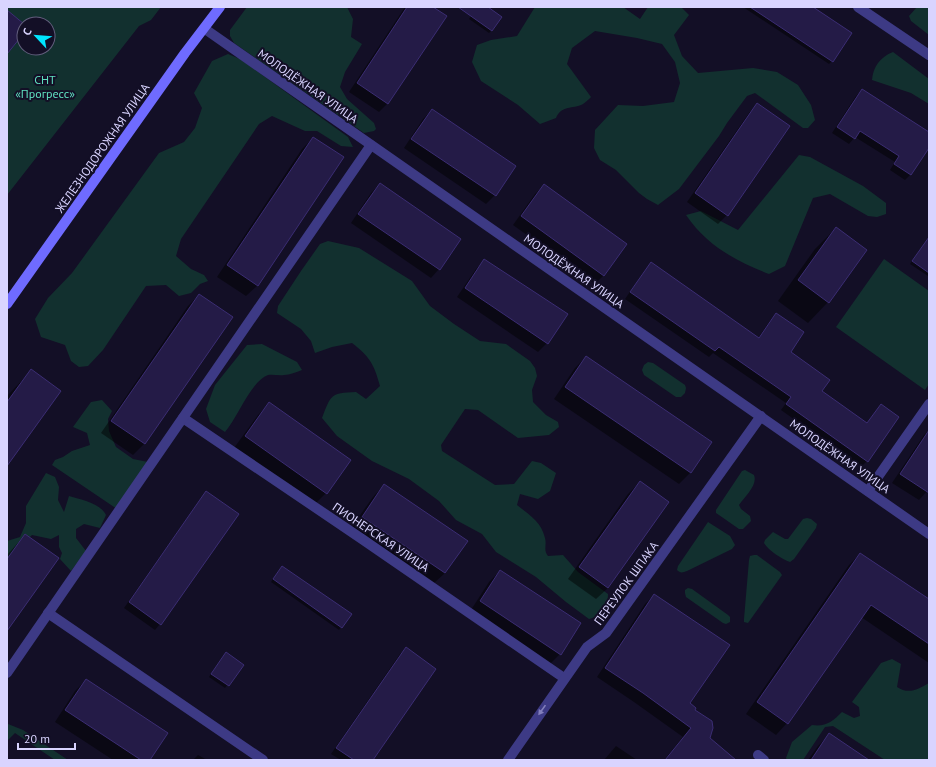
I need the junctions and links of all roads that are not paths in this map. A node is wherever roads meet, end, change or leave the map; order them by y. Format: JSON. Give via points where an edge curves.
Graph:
{"nodes":[{"id":1,"x":220,"y":7,"type":"edge"},
{"id":2,"x":858,"y":7,"type":"edge"},
{"id":3,"x":204,"y":29,"type":"junction"},
{"id":4,"x":929,"y":55,"type":"edge"},
{"id":5,"x":371,"y":145,"type":"junction"},
{"id":6,"x":7,"y":304,"type":"edge"},
{"id":7,"x":929,"y":404,"type":"edge"},
{"id":8,"x":761,"y":416,"type":"junction"},
{"id":9,"x":183,"y":418,"type":"junction"},
{"id":10,"x":868,"y":491,"type":"junction"},
{"id":11,"x":929,"y":534,"type":"edge"},
{"id":12,"x":48,"y":613,"type":"junction"},
{"id":13,"x":7,"y":673,"type":"edge"},
{"id":14,"x":564,"y":678,"type":"junction"},
{"id":15,"x":263,"y":760,"type":"edge"},
{"id":16,"x":508,"y":760,"type":"edge"}],
"edges":[{"from":1,"to":3,"type":"main road","name":"ЖЕЛЕЗНОДОРОЖНАЯ УЛИЦА"},
{"from":2,"to":4,"type":"street"},
{"from":3,"to":5,"type":"street","name":"МОЛОДЁЖНАЯ УЛИЦА"},
{"from":3,"to":6,"type":"main road","name":"ЖЕЛЕЗНОДОРОЖНАЯ УЛИЦА"},
{"from":5,"to":8,"type":"street","name":"МОЛОДЁЖНАЯ УЛИЦА"},
{"from":5,"to":9,"type":"street"},
{"from":7,"to":10,"type":"street"},
{"from":8,"to":10,"type":"street","name":"МОЛОДЁЖНАЯ УЛИЦА"},
{"from":8,"to":14,"type":"street","name":"ПЕРЕУЛОК ШПАКА","via":[[606,633],[587,647]]},
{"from":9,"to":12,"type":"street"},
{"from":9,"to":14,"type":"street","name":"ПИОНЕРСКАЯ УЛИЦА"},
{"from":10,"to":11,"type":"street","name":"МОЛОДЁЖНАЯ УЛИЦА"},
{"from":12,"to":13,"type":"street"},
{"from":12,"to":15,"type":"street"},
{"from":14,"to":16,"type":"street","name":"ПЕРЕУЛОК ШПАКА","one_way":true}]}
